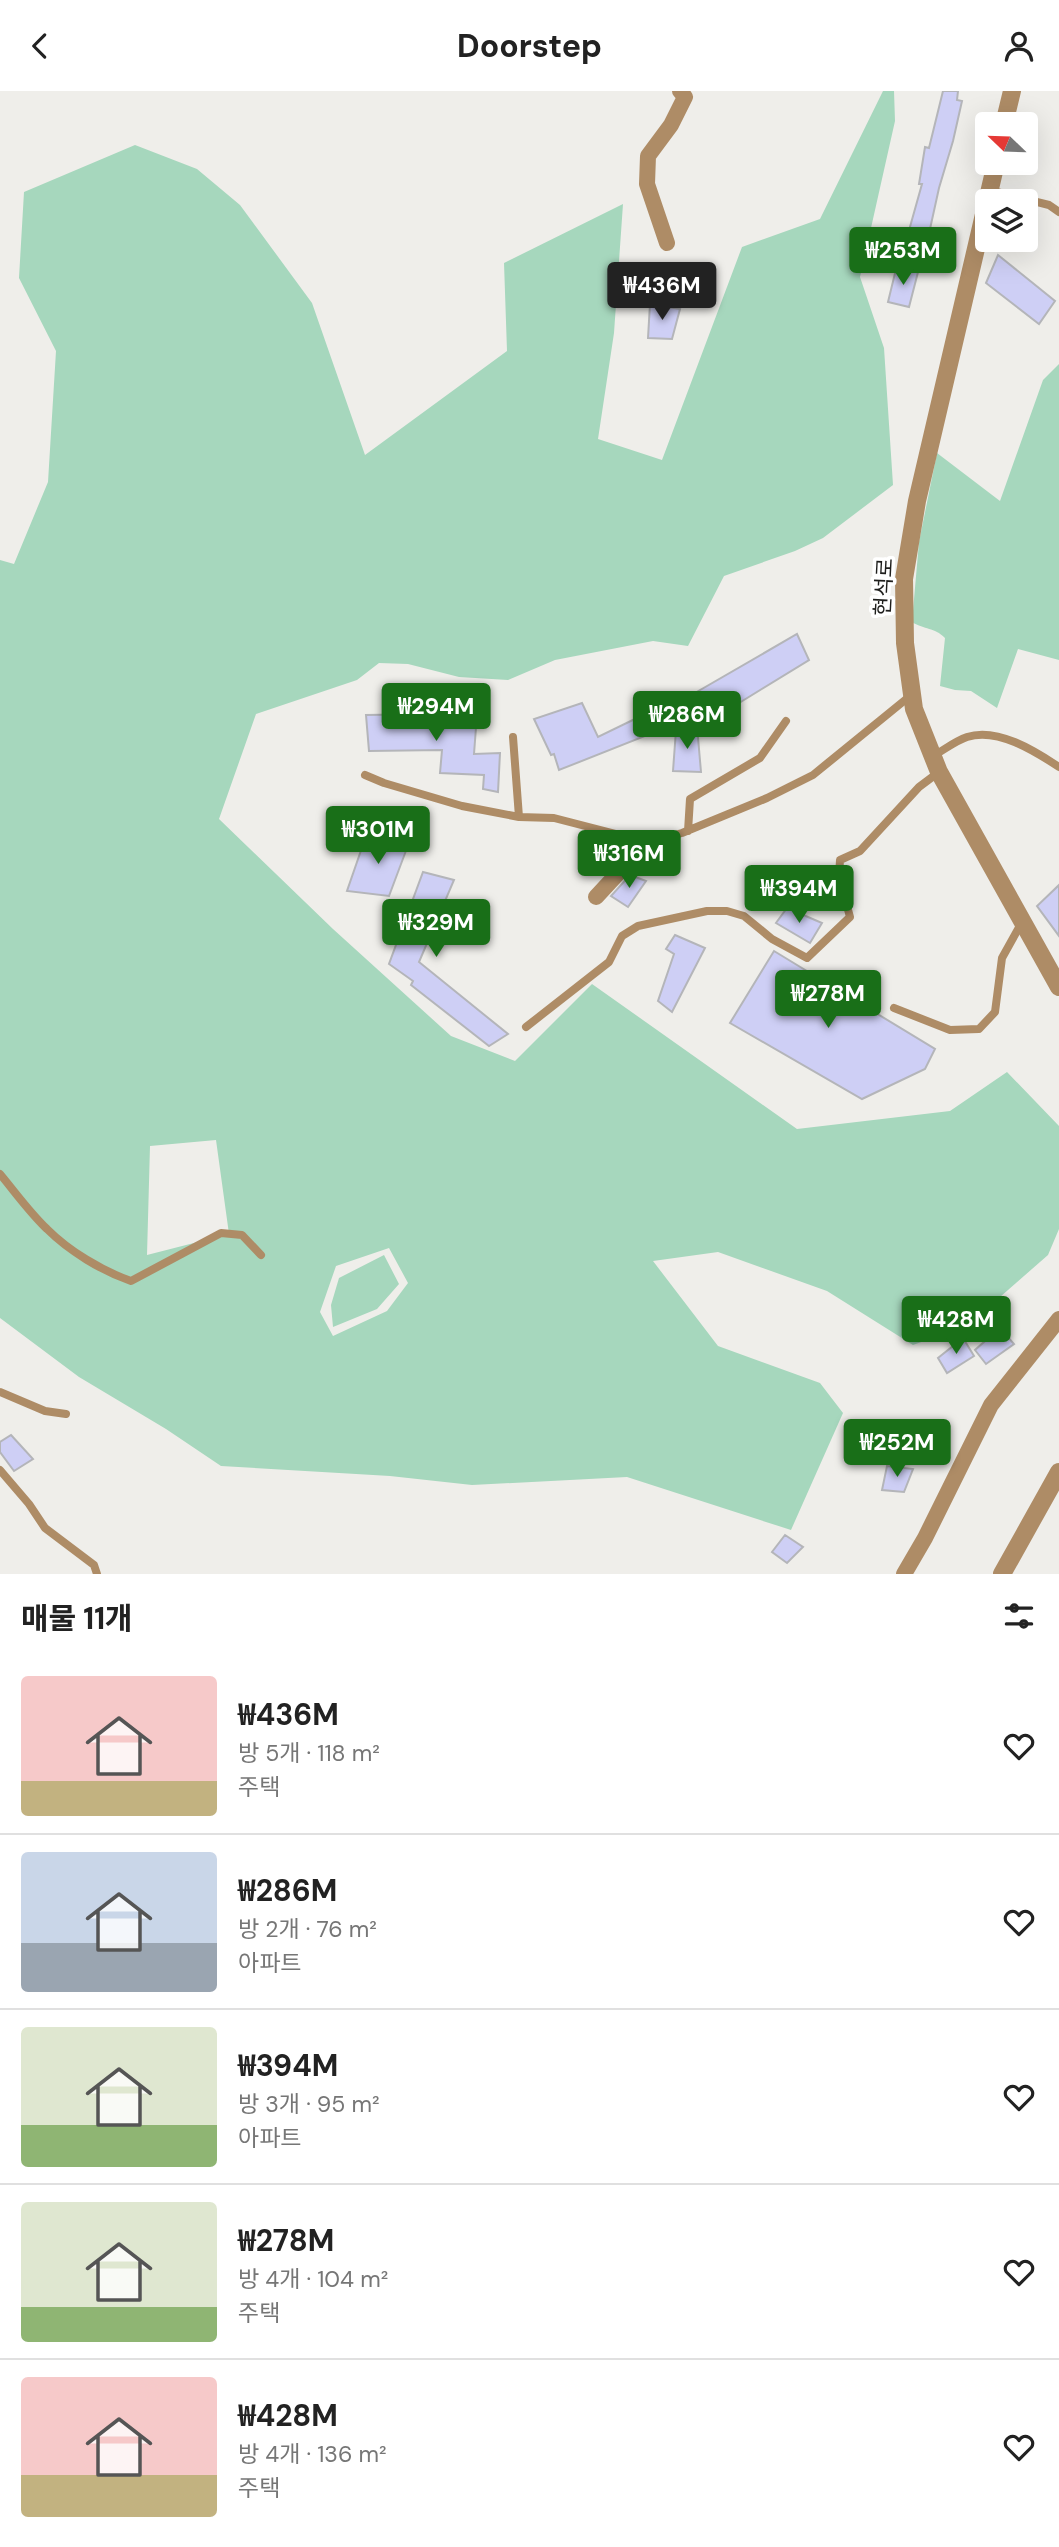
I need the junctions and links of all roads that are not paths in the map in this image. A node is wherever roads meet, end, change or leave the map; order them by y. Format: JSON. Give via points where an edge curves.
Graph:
{"nodes":[{"id":1,"x":680,"y":91,"type":"edge"},
{"id":2,"x":1012,"y":91,"type":"edge"},
{"id":3,"x":1007,"y":112,"type":"edge"},
{"id":4,"x":1038,"y":202,"type":"edge"},
{"id":5,"x":1059,"y":212,"type":"edge"},
{"id":6,"x":667,"y":243,"type":"dead end"},
{"id":7,"x":975,"y":250,"type":"edge"},
{"id":8,"x":912,"y":694,"type":"junction"},
{"id":9,"x":786,"y":721,"type":"dead end"},
{"id":10,"x":513,"y":737,"type":"dead end"},
{"id":11,"x":936,"y":764,"type":"junction"},
{"id":12,"x":1059,"y":767,"type":"edge"},
{"id":13,"x":365,"y":775,"type":"dead end"},
{"id":14,"x":519,"y":817,"type":"junction"},
{"id":15,"x":688,"y":831,"type":"junction"},
{"id":16,"x":647,"y":842,"type":"junction"},
{"id":17,"x":596,"y":897,"type":"dead end"},
{"id":18,"x":1022,"y":922,"type":"junction"},
{"id":19,"x":1059,"y":987,"type":"edge"},
{"id":20,"x":894,"y":1008,"type":"dead end"},
{"id":21,"x":526,"y":1027,"type":"dead end"},
{"id":22,"x":0,"y":1174,"type":"edge"},
{"id":23,"x":261,"y":1255,"type":"dead end"},
{"id":24,"x":1059,"y":1319,"type":"edge"},
{"id":25,"x":0,"y":1392,"type":"edge"},
{"id":26,"x":66,"y":1415,"type":"dead end"},
{"id":27,"x":0,"y":1470,"type":"edge"},
{"id":28,"x":1059,"y":1472,"type":"edge"},
{"id":29,"x":97,"y":1574,"type":"edge"},
{"id":30,"x":904,"y":1574,"type":"edge"},
{"id":31,"x":1002,"y":1574,"type":"edge"}],
"edges":[{"from":1,"to":6,"type":"street","via":[[685,97],[648,156],[647,184]]},
{"from":2,"to":3,"type":"street"},
{"from":4,"to":5,"type":"lane"},
{"from":7,"to":8,"type":"street","name":"현석로","via":[[917,501],[904,579]]},
{"from":8,"to":11,"type":"street","name":"현석로"},
{"from":8,"to":15,"type":"lane","via":[[813,775]]},
{"from":9,"to":15,"type":"lane","via":[[760,758],[690,799]]},
{"from":10,"to":14,"type":"lane"},
{"from":11,"to":12,"type":"lane","via":[[968,737],[993,736]]},
{"from":11,"to":18,"type":"street","name":"현석로"},
{"from":11,"to":21,"type":"lane","via":[[860,851],[840,860],[839,877],[850,917],[807,958],[772,939],[744,916],[727,911],[638,926],[622,936],[609,962]]},
{"from":13,"to":14,"type":"lane","via":[[462,806]]},
{"from":14,"to":16,"type":"lane","via":[[554,818]]},
{"from":15,"to":16,"type":"lane"},
{"from":16,"to":17,"type":"street"},
{"from":18,"to":19,"type":"street","name":"현석로"},
{"from":18,"to":20,"type":"lane","via":[[1002,958],[995,1012],[979,1029],[950,1030]]},
{"from":22,"to":23,"type":"lane","via":[[47,1230],[114,1275],[131,1280],[221,1233],[242,1235]]},
{"from":24,"to":30,"type":"street","via":[[991,1405]]},
{"from":25,"to":26,"type":"lane"},
{"from":27,"to":29,"type":"lane","via":[[45,1528],[93,1565]]},
{"from":28,"to":31,"type":"street"}]}
